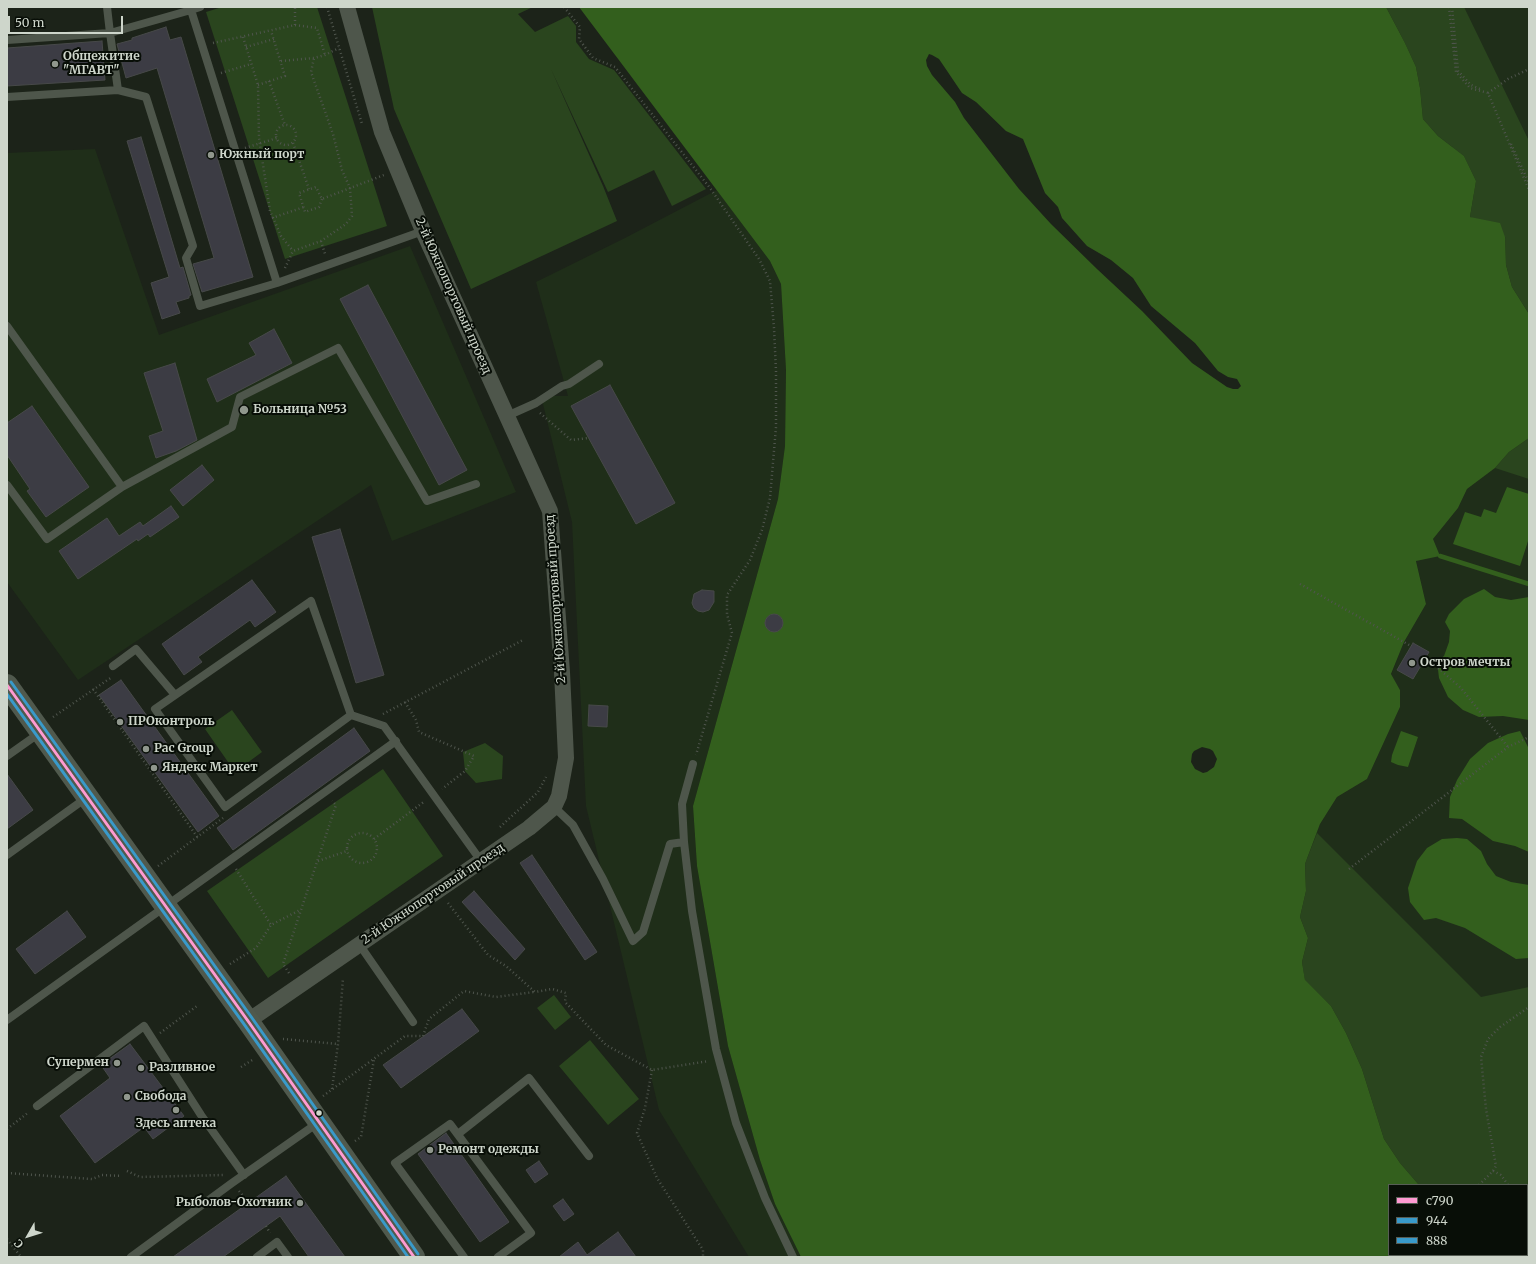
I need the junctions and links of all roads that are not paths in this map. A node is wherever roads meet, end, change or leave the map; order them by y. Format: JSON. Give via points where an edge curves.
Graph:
{"nodes":[{"id":1,"x":107,"y":7,"type":"edge"},
{"id":2,"x":200,"y":7,"type":"edge"},
{"id":3,"x":347,"y":7,"type":"edge"},
{"id":4,"x":191,"y":10,"type":"junction"},
{"id":5,"x":110,"y":32,"type":"junction"},
{"id":6,"x":7,"y":40,"type":"edge"},
{"id":7,"x":118,"y":90,"type":"junction"},
{"id":8,"x":7,"y":97,"type":"edge"},
{"id":9,"x":423,"y":232,"type":"junction"},
{"id":10,"x":278,"y":283,"type":"junction"},
{"id":11,"x":7,"y":326,"type":"edge"},
{"id":12,"x":599,"y":364,"type":"dead end"},
{"id":13,"x":507,"y":416,"type":"junction"},
{"id":14,"x":476,"y":484,"type":"dead end"},
{"id":15,"x":7,"y":485,"type":"edge"},
{"id":16,"x":122,"y":487,"type":"junction"},
{"id":17,"x":113,"y":666,"type":"dead end"},
{"id":18,"x":7,"y":685,"type":"edge"},
{"id":19,"x":174,"y":695,"type":"junction"},
{"id":20,"x":351,"y":715,"type":"junction"},
{"id":21,"x":46,"y":725,"type":"junction"},
{"id":22,"x":396,"y":741,"type":"junction"},
{"id":23,"x":7,"y":756,"type":"edge"},
{"id":24,"x":693,"y":764,"type":"road end"},
{"id":25,"x":88,"y":797,"type":"junction"},
{"id":26,"x":554,"y":807,"type":"junction"},
{"id":27,"x":684,"y":842,"type":"junction"},
{"id":28,"x":7,"y":855,"type":"edge"},
{"id":29,"x":481,"y":861,"type":"junction"},
{"id":30,"x":166,"y":906,"type":"junction"},
{"id":31,"x":359,"y":944,"type":"junction"},
{"id":32,"x":7,"y":1020,"type":"edge"},
{"id":33,"x":248,"y":1021,"type":"junction"},
{"id":34,"x":413,"y":1022,"type":"dead end"},
{"id":35,"x":37,"y":1106,"type":"road end"},
{"id":36,"x":319,"y":1122,"type":"junction"},
{"id":37,"x":458,"y":1134,"type":"junction"},
{"id":38,"x":589,"y":1156,"type":"dead end"},
{"id":39,"x":244,"y":1175,"type":"junction"},
{"id":40,"x":131,"y":1257,"type":"edge"},
{"id":41,"x":257,"y":1257,"type":"edge"},
{"id":42,"x":288,"y":1257,"type":"edge"},
{"id":43,"x":414,"y":1257,"type":"edge"},
{"id":44,"x":464,"y":1257,"type":"edge"},
{"id":45,"x":498,"y":1257,"type":"edge"},
{"id":46,"x":793,"y":1257,"type":"edge"}],
"edges":[{"from":1,"to":5,"type":"lane"},
{"from":2,"to":4,"type":"lane"},
{"from":3,"to":9,"type":"street","name":"2-й Южнопортовый проезд","via":[[382,132]]},
{"from":4,"to":5,"type":"lane"},
{"from":4,"to":10,"type":"lane"},
{"from":5,"to":6,"type":"lane"},
{"from":5,"to":7,"type":"lane"},
{"from":7,"to":8,"type":"lane"},
{"from":7,"to":10,"type":"lane","via":[[146,96],[193,246],[186,258],[200,306]]},
{"from":9,"to":10,"type":"lane"},
{"from":9,"to":13,"type":"street","name":"2-й Южнопортовый проезд"},
{"from":11,"to":16,"type":"lane"},
{"from":12,"to":13,"type":"lane","via":[[569,384]]},
{"from":13,"to":26,"type":"street","name":"2-й Южнопортовый проезд","via":[[550,511],[566,758]]},
{"from":14,"to":16,"type":"lane","via":[[428,501],[338,348],[240,396],[232,428]]},
{"from":15,"to":16,"type":"lane","via":[[47,540]]},
{"from":17,"to":19,"type":"lane","via":[[136,649]]},
{"from":18,"to":21,"type":"main road"},
{"from":19,"to":20,"type":"lane","via":[[311,601]]},
{"from":19,"to":20,"type":"lane","via":[[155,709],[225,807]]},
{"from":20,"to":22,"type":"lane","via":[[384,726]]},
{"from":21,"to":23,"type":"lane"},
{"from":21,"to":25,"type":"main road"},
{"from":22,"to":29,"type":"lane"},
{"from":22,"to":30,"type":"lane"},
{"from":24,"to":27,"type":"lane","via":[[682,804]]},
{"from":25,"to":28,"type":"lane"},
{"from":25,"to":30,"type":"main road"},
{"from":26,"to":27,"type":"lane","via":[[573,825],[633,941],[643,932],[670,844]]},
{"from":26,"to":29,"type":"street","name":"2-й Южнопортовый проезд","via":[[529,828]]},
{"from":27,"to":46,"type":"lane","via":[[692,911],[719,1060],[736,1123],[765,1198]]},
{"from":29,"to":31,"type":"street","name":"2-й Южнопортовый проезд"},
{"from":30,"to":32,"type":"lane"},
{"from":30,"to":33,"type":"main road"},
{"from":31,"to":33,"type":"street","name":"2-й Южнопортовый проезд"},
{"from":31,"to":34,"type":"lane"},
{"from":33,"to":36,"type":"main road"},
{"from":35,"to":39,"type":"lane","via":[[144,1026],[201,1115]]},
{"from":36,"to":39,"type":"lane"},
{"from":36,"to":43,"type":"main road"},
{"from":37,"to":38,"type":"lane","via":[[529,1078]]},
{"from":37,"to":44,"type":"lane","via":[[450,1124],[395,1163]]},
{"from":37,"to":45,"type":"lane","via":[[531,1233]]},
{"from":39,"to":40,"type":"lane"},
{"from":41,"to":42,"type":"lane","via":[[277,1242]]}]}
